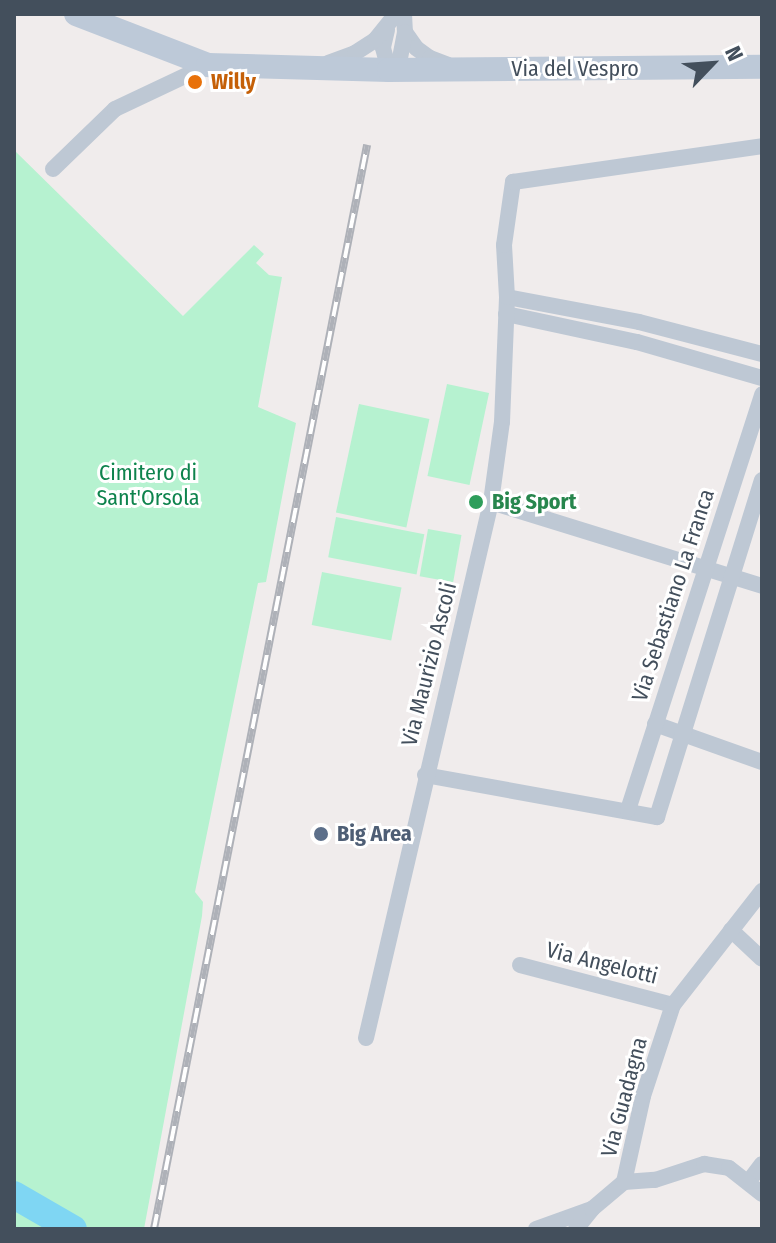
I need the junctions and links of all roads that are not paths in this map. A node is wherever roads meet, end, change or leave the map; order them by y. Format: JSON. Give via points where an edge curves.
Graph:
{"nodes":[{"id":1,"x":76,"y":14,"type":"edge"},
{"id":2,"x":396,"y":14,"type":"edge"},
{"id":3,"x":404,"y":14,"type":"edge"},
{"id":4,"x":387,"y":30,"type":"junction"},
{"id":5,"x":405,"y":32,"type":"junction"},
{"id":6,"x":208,"y":65,"type":"junction"},
{"id":7,"x":306,"y":68,"type":"junction"},
{"id":8,"x":465,"y":69,"type":"junction"},
{"id":9,"x":758,"y":69,"type":"edge"},
{"id":10,"x":389,"y":70,"type":"junction"},
{"id":11,"x":762,"y":146,"type":"edge"},
{"id":12,"x":53,"y":169,"type":"dead end"},
{"id":13,"x":507,"y":306,"type":"junction"},
{"id":14,"x":762,"y":354,"type":"edge"},
{"id":15,"x":762,"y":378,"type":"edge"},
{"id":16,"x":762,"y":394,"type":"edge"},
{"id":17,"x":762,"y":480,"type":"edge"},
{"id":18,"x":491,"y":502,"type":"junction"},
{"id":19,"x":704,"y":569,"type":"junction"},
{"id":20,"x":732,"y":575,"type":"junction"},
{"id":21,"x":762,"y":586,"type":"edge"},
{"id":22,"x":655,"y":724,"type":"junction"},
{"id":23,"x":682,"y":734,"type":"junction"},
{"id":24,"x":762,"y":762,"type":"edge"},
{"id":25,"x":425,"y":775,"type":"junction"},
{"id":26,"x":628,"y":810,"type":"junction"},
{"id":27,"x":762,"y":891,"type":"edge"},
{"id":28,"x":731,"y":930,"type":"junction"},
{"id":29,"x":762,"y":959,"type":"edge"},
{"id":30,"x":520,"y":965,"type":"dead end"},
{"id":31,"x":673,"y":1005,"type":"junction"},
{"id":32,"x":366,"y":1038,"type":"dead end"},
{"id":33,"x":762,"y":1164,"type":"edge"},
{"id":34,"x":749,"y":1181,"type":"junction"},
{"id":35,"x":624,"y":1182,"type":"junction"},
{"id":36,"x":762,"y":1194,"type":"edge"},
{"id":37,"x":592,"y":1209,"type":"junction"},
{"id":38,"x":536,"y":1229,"type":"edge"},
{"id":39,"x":576,"y":1229,"type":"edge"}],
"edges":[{"from":1,"to":6,"type":"street","name":"Via del Vespro"},
{"from":2,"to":4,"type":"street"},
{"from":3,"to":5,"type":"street"},
{"from":4,"to":7,"type":"street","via":[[355,53]]},
{"from":4,"to":10,"type":"street","via":[[383,48]]},
{"from":5,"to":8,"type":"street","via":[[424,55]]},
{"from":5,"to":10,"type":"street","via":[[400,58]]},
{"from":6,"to":7,"type":"street","name":"Via del Vespro"},
{"from":6,"to":12,"type":"street","via":[[115,109]]},
{"from":7,"to":10,"type":"street","name":"Via del Vespro"},
{"from":8,"to":9,"type":"street","name":"Via del Vespro"},
{"from":8,"to":10,"type":"street","name":"Via del Vespro"},
{"from":11,"to":13,"type":"street","name":"Via Maurizio Ascoli","via":[[513,182],[504,245]]},
{"from":13,"to":14,"type":"street","via":[[639,322]]},
{"from":13,"to":15,"type":"street"},
{"from":13,"to":18,"type":"street","name":"Via Maurizio Ascoli","via":[[502,422]]},
{"from":16,"to":19,"type":"street","name":"Via Sebastiano La Franca"},
{"from":17,"to":20,"type":"street"},
{"from":18,"to":19,"type":"street"},
{"from":18,"to":25,"type":"street","name":"Via Maurizio Ascoli"},
{"from":19,"to":20,"type":"street"},
{"from":19,"to":22,"type":"street","name":"Via Sebastiano La Franca"},
{"from":20,"to":21,"type":"street"},
{"from":20,"to":23,"type":"street"},
{"from":22,"to":23,"type":"street"},
{"from":22,"to":26,"type":"street","name":"Via Sebastiano La Franca"},
{"from":23,"to":24,"type":"street"},
{"from":23,"to":26,"type":"street","via":[[657,817]]},
{"from":25,"to":26,"type":"street"},
{"from":25,"to":32,"type":"street","name":"Via Maurizio Ascoli"},
{"from":27,"to":28,"type":"street","name":"Via Guadagna"},
{"from":28,"to":29,"type":"street"},
{"from":28,"to":31,"type":"street","name":"Via Guadagna"},
{"from":30,"to":31,"type":"street","name":"Via Angelotti"},
{"from":31,"to":35,"type":"street","name":"Via Guadagna","via":[[643,1096]]},
{"from":33,"to":34,"type":"street"},
{"from":34,"to":35,"type":"street","via":[[729,1168],[704,1164],[655,1180]]},
{"from":34,"to":36,"type":"street"},
{"from":35,"to":37,"type":"street","name":"Via Guadagna"},
{"from":37,"to":38,"type":"street"},
{"from":37,"to":39,"type":"street","name":"Via Guadagna"}]}
